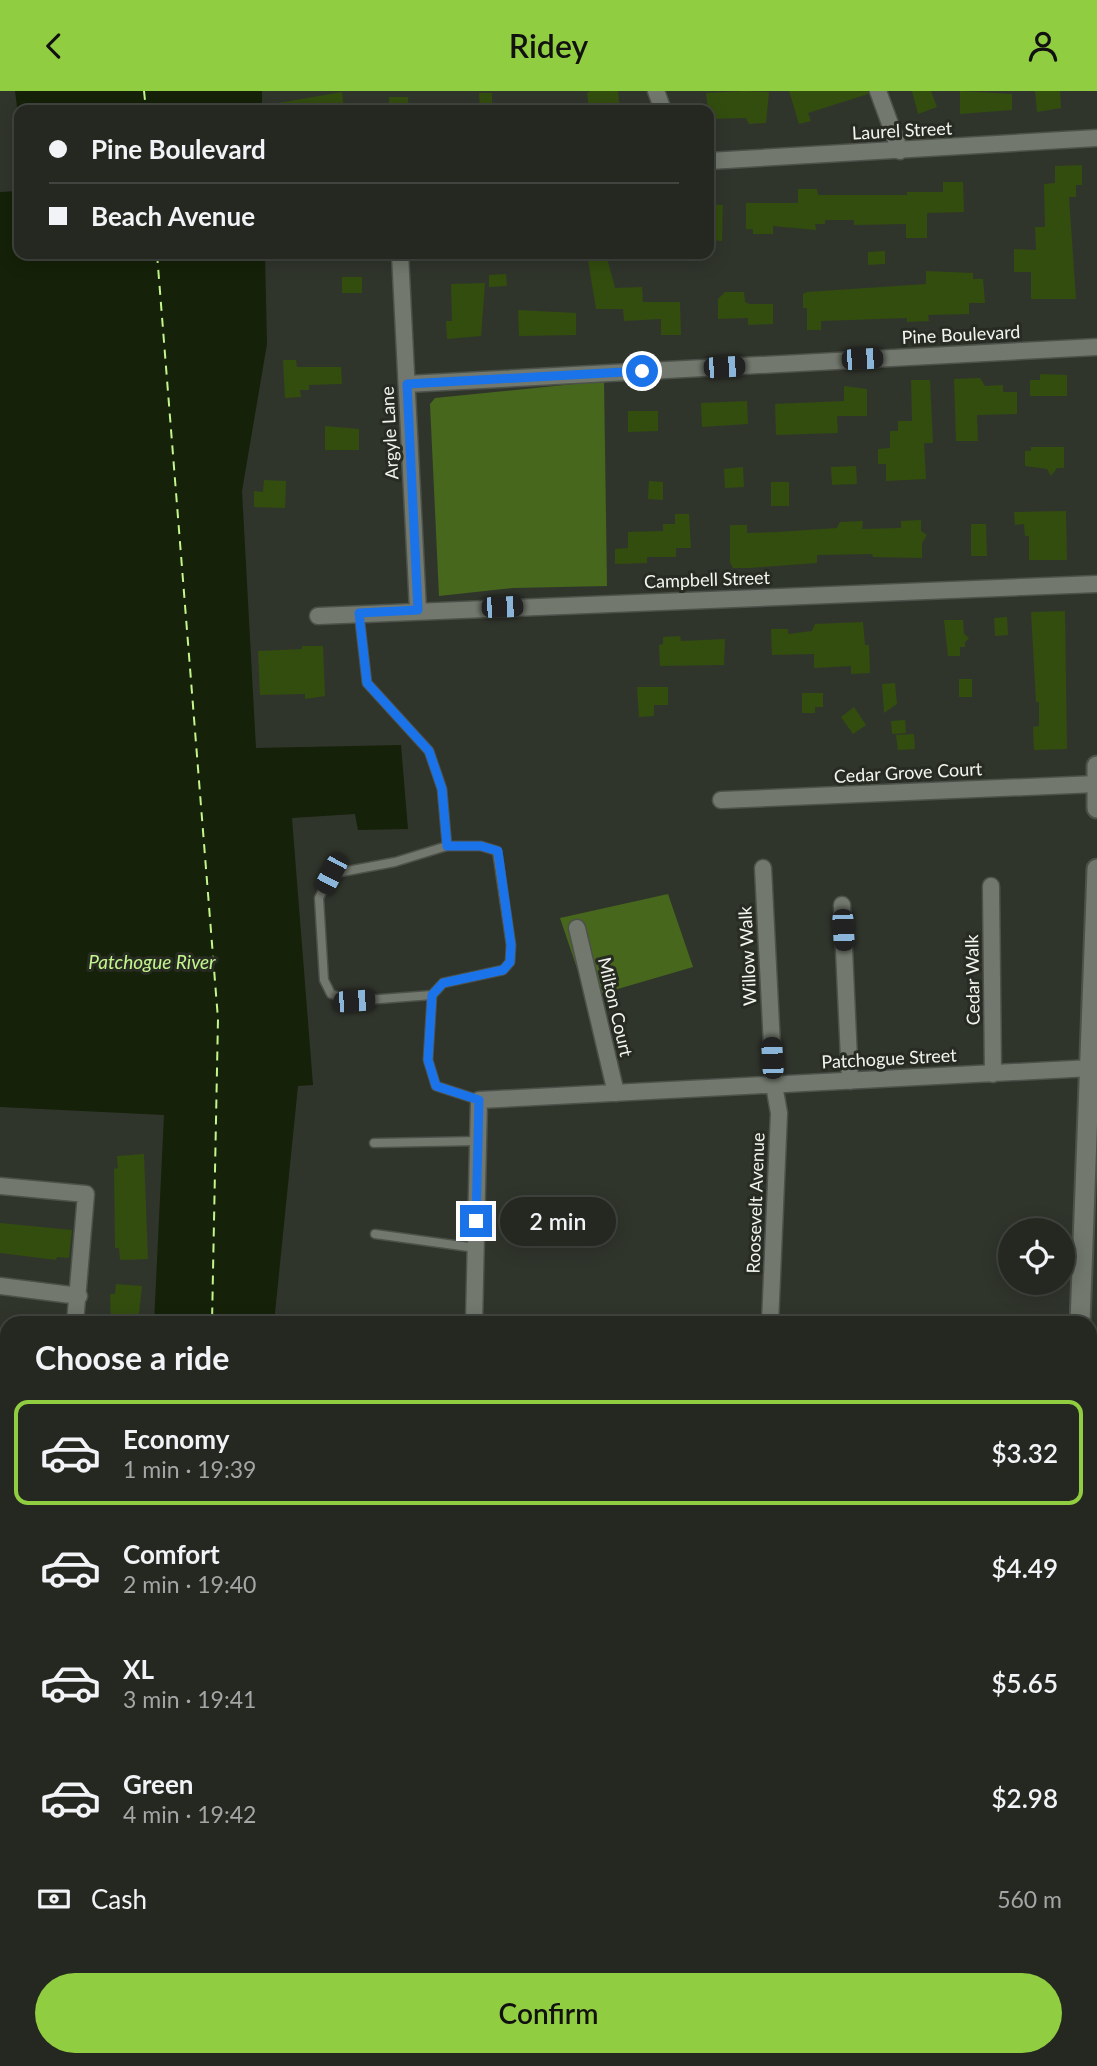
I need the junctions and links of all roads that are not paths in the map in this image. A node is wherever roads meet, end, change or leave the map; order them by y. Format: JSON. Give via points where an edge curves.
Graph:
{"nodes":[{"id":1,"x":878,"y":91,"type":"edge"},
{"id":2,"x":1097,"y":138,"type":"edge"},
{"id":3,"x":900,"y":151,"type":"junction"},
{"id":4,"x":714,"y":161,"type":"edge"},
{"id":5,"x":400,"y":259,"type":"edge"},
{"id":6,"x":1097,"y":347,"type":"edge"},
{"id":7,"x":407,"y":384,"type":"junction"},
{"id":8,"x":1097,"y":584,"type":"edge"},
{"id":9,"x":418,"y":610,"type":"junction"},
{"id":10,"x":359,"y":613,"type":"junction"},
{"id":11,"x":318,"y":616,"type":"dead end"},
{"id":12,"x":1097,"y":766,"type":"edge"},
{"id":13,"x":1096,"y":784,"type":"edge"},
{"id":14,"x":721,"y":800,"type":"dead end"},
{"id":15,"x":1097,"y":809,"type":"edge"},
{"id":16,"x":447,"y":846,"type":"junction"},
{"id":17,"x":763,"y":868,"type":"dead end"},
{"id":18,"x":1097,"y":869,"type":"edge"},
{"id":19,"x":991,"y":886,"type":"dead end"},
{"id":20,"x":842,"y":905,"type":"dead end"},
{"id":21,"x":577,"y":928,"type":"dead end"},
{"id":22,"x":432,"y":995,"type":"junction"},
{"id":23,"x":1091,"y":1067,"type":"junction"},
{"id":24,"x":993,"y":1074,"type":"junction"},
{"id":25,"x":850,"y":1081,"type":"junction"},
{"id":26,"x":774,"y":1085,"type":"junction"},
{"id":27,"x":616,"y":1094,"type":"junction"},
{"id":28,"x":479,"y":1100,"type":"junction"},
{"id":29,"x":478,"y":1141,"type":"junction"},
{"id":30,"x":374,"y":1143,"type":"dead end"},
{"id":31,"x":0,"y":1186,"type":"edge"},
{"id":32,"x":375,"y":1234,"type":"dead end"},
{"id":33,"x":476,"y":1248,"type":"junction"},
{"id":34,"x":0,"y":1286,"type":"edge"},
{"id":35,"x":79,"y":1296,"type":"junction"},
{"id":36,"x":76,"y":1316,"type":"edge"},
{"id":37,"x":474,"y":1316,"type":"edge"},
{"id":38,"x":770,"y":1316,"type":"edge"},
{"id":39,"x":1080,"y":1316,"type":"edge"}],
"edges":[{"from":1,"to":3,"type":"street"},
{"from":2,"to":3,"type":"street","name":"Laurel Street"},
{"from":3,"to":4,"type":"street","name":"Laurel Street"},
{"from":5,"to":7,"type":"street","name":"Argyle Lane"},
{"from":6,"to":7,"type":"street","name":"Pine Boulevard"},
{"from":7,"to":9,"type":"street","name":"Argyle Lane"},
{"from":8,"to":9,"type":"street","name":"Campbell Street"},
{"from":9,"to":10,"type":"street","name":"Campbell Street"},
{"from":10,"to":11,"type":"street","name":"Campbell Street"},
{"from":10,"to":16,"type":"lane","via":[[367,683],[429,751],[442,789]]},
{"from":12,"to":13,"type":"street"},
{"from":13,"to":14,"type":"street","name":"Cedar Grove Court"},
{"from":13,"to":15,"type":"street"},
{"from":16,"to":22,"type":"lane","via":[[498,851],[510,962],[503,970],[443,983]]},
{"from":16,"to":22,"type":"lane","via":[[331,874],[319,898],[324,980],[331,994],[354,1001]]},
{"from":17,"to":26,"type":"street","name":"Willow Walk"},
{"from":18,"to":23,"type":"street"},
{"from":19,"to":24,"type":"street","name":"Cedar Walk"},
{"from":20,"to":25,"type":"street"},
{"from":21,"to":27,"type":"street","name":"Milton Court"},
{"from":22,"to":28,"type":"lane","via":[[428,1060],[436,1086]]},
{"from":23,"to":24,"type":"street","name":"Patchogue Street"},
{"from":23,"to":39,"type":"street"},
{"from":24,"to":25,"type":"street","name":"Patchogue Street"},
{"from":25,"to":26,"type":"street","name":"Patchogue Street"},
{"from":26,"to":27,"type":"street","name":"Patchogue Street"},
{"from":26,"to":38,"type":"street","name":"Roosevelt Avenue","via":[[779,1113]]},
{"from":27,"to":28,"type":"street","name":"Patchogue Street"},
{"from":28,"to":29,"type":"street"},
{"from":29,"to":30,"type":"lane"},
{"from":29,"to":33,"type":"street"},
{"from":31,"to":35,"type":"street","via":[[86,1194]]},
{"from":32,"to":33,"type":"lane"},
{"from":33,"to":37,"type":"street"},
{"from":34,"to":35,"type":"street"},
{"from":35,"to":36,"type":"street"}]}
